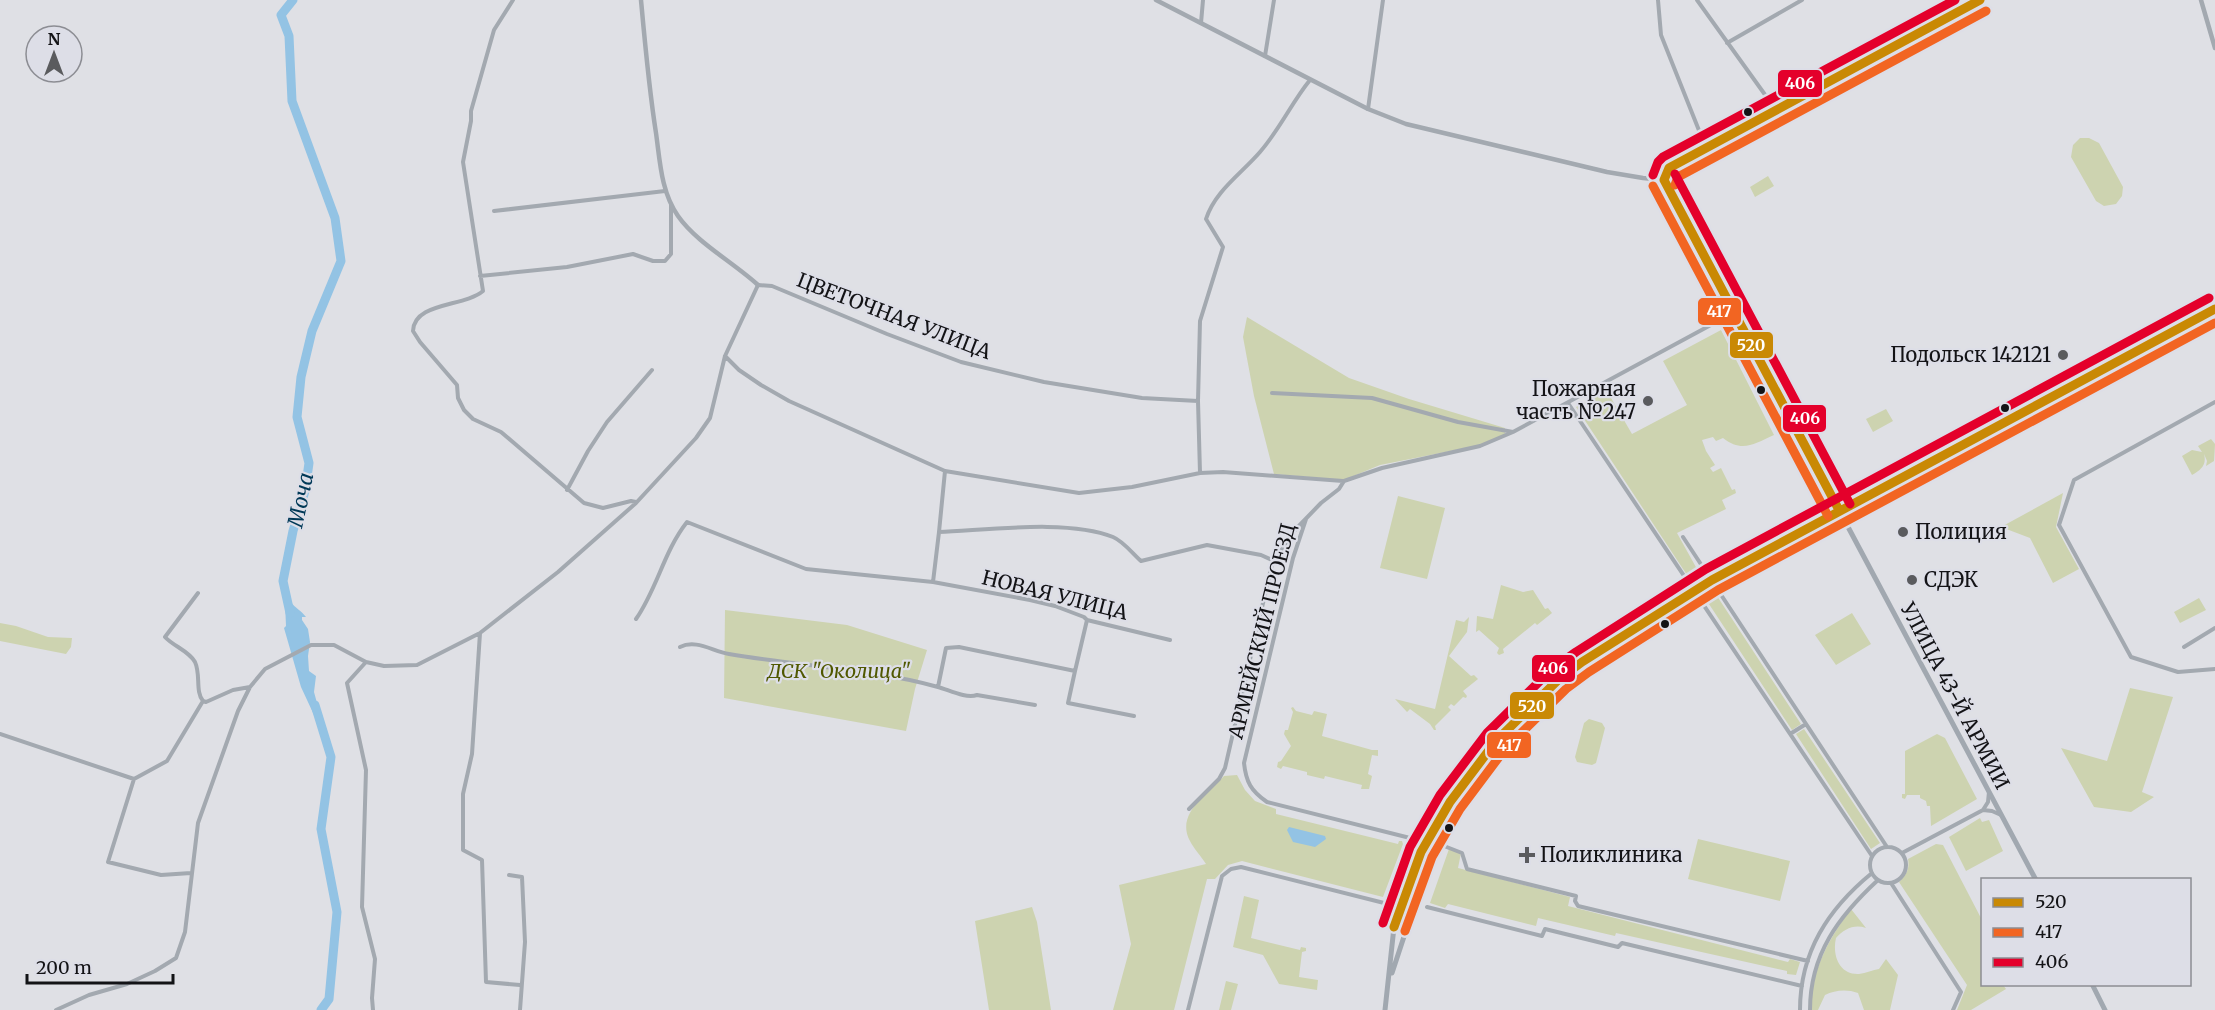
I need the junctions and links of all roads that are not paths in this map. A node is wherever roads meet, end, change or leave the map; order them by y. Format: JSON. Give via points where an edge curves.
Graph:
{"nodes":[{"id":1,"x":513,"y":0,"type":"edge"},
{"id":2,"x":641,"y":0,"type":"edge"},
{"id":3,"x":1156,"y":0,"type":"edge"},
{"id":4,"x":1203,"y":0,"type":"edge"},
{"id":5,"x":1274,"y":0,"type":"edge"},
{"id":6,"x":1383,"y":0,"type":"edge"},
{"id":7,"x":1658,"y":0,"type":"edge"},
{"id":8,"x":1697,"y":0,"type":"edge"},
{"id":9,"x":1802,"y":0,"type":"edge"},
{"id":10,"x":1980,"y":0,"type":"edge"},
{"id":11,"x":2201,"y":0,"type":"edge"},
{"id":12,"x":1201,"y":23,"type":"junction"},
{"id":13,"x":1727,"y":43,"type":"junction"},
{"id":14,"x":2215,"y":48,"type":"edge"},
{"id":15,"x":1265,"y":56,"type":"junction"},
{"id":16,"x":1310,"y":80,"type":"junction"},
{"id":17,"x":1368,"y":109,"type":"junction"},
{"id":18,"x":1776,"y":110,"type":"junction"},
{"id":19,"x":1706,"y":148,"type":"junction"},
{"id":20,"x":1664,"y":180,"type":"junction"},
{"id":21,"x":665,"y":191,"type":"junction"},
{"id":22,"x":671,"y":205,"type":"junction"},
{"id":23,"x":494,"y":211,"type":"dead end"},
{"id":24,"x":480,"y":276,"type":"junction"},
{"id":25,"x":758,"y":285,"type":"junction"},
{"id":26,"x":2215,"y":309,"type":"edge"},
{"id":27,"x":1733,"y":313,"type":"junction"},
{"id":28,"x":725,"y":356,"type":"junction"},
{"id":29,"x":651,"y":370,"type":"dead end"},
{"id":30,"x":1272,"y":393,"type":"dead end"},
{"id":31,"x":1198,"y":401,"type":"junction"},
{"id":32,"x":2215,"y":402,"type":"edge"},
{"id":33,"x":1568,"y":403,"type":"junction"},
{"id":34,"x":1554,"y":410,"type":"junction"},
{"id":35,"x":1577,"y":416,"type":"junction"},
{"id":36,"x":1514,"y":432,"type":"junction"},
{"id":37,"x":945,"y":471,"type":"junction"},
{"id":38,"x":1200,"y":473,"type":"junction"},
{"id":39,"x":1344,"y":481,"type":"junction"},
{"id":40,"x":567,"y":490,"type":"junction"},
{"id":41,"x":636,"y":502,"type":"junction"},
{"id":42,"x":1852,"y":503,"type":"junction"},
{"id":43,"x":1839,"y":510,"type":"junction"},
{"id":44,"x":1306,"y":518,"type":"junction"},
{"id":45,"x":1848,"y":527,"type":"junction"},
{"id":46,"x":939,"y":532,"type":"junction"},
{"id":47,"x":1683,"y":537,"type":"dead end"},
{"id":48,"x":1274,"y":561,"type":"junction"},
{"id":49,"x":1712,"y":580,"type":"junction"},
{"id":50,"x":933,"y":582,"type":"junction"},
{"id":51,"x":1695,"y":591,"type":"junction"},
{"id":52,"x":198,"y":593,"type":"dead end"},
{"id":53,"x":636,"y":619,"type":"dead end"},
{"id":54,"x":1087,"y":620,"type":"junction"},
{"id":55,"x":2215,"y":628,"type":"edge"},
{"id":56,"x":480,"y":633,"type":"junction"},
{"id":57,"x":1170,"y":640,"type":"dead end"},
{"id":58,"x":680,"y":647,"type":"dead end"},
{"id":59,"x":2184,"y":647,"type":"dead end"},
{"id":60,"x":366,"y":662,"type":"junction"},
{"id":61,"x":2215,"y":669,"type":"edge"},
{"id":62,"x":1076,"y":671,"type":"junction"},
{"id":63,"x":250,"y":687,"type":"junction"},
{"id":64,"x":938,"y":687,"type":"junction"},
{"id":65,"x":204,"y":701,"type":"junction"},
{"id":66,"x":1035,"y":705,"type":"dead end"},
{"id":67,"x":1134,"y":716,"type":"dead end"},
{"id":68,"x":1806,"y":724,"type":"junction"},
{"id":69,"x":0,"y":734,"type":"edge"},
{"id":70,"x":1790,"y":734,"type":"junction"},
{"id":71,"x":1473,"y":772,"type":"junction"},
{"id":72,"x":134,"y":779,"type":"junction"},
{"id":73,"x":1989,"y":791,"type":"junction"},
{"id":74,"x":1189,"y":809,"type":"dead end"},
{"id":75,"x":1983,"y":810,"type":"junction"},
{"id":76,"x":2002,"y":816,"type":"junction"},
{"id":77,"x":1438,"y":820,"type":"junction"},
{"id":78,"x":1448,"y":824,"type":"junction"},
{"id":79,"x":1426,"y":842,"type":"junction"},
{"id":80,"x":1438,"y":844,"type":"junction"},
{"id":81,"x":1887,"y":847,"type":"junction"},
{"id":82,"x":1902,"y":853,"type":"junction"},
{"id":83,"x":1872,"y":856,"type":"junction"},
{"id":84,"x":191,"y":873,"type":"junction"},
{"id":85,"x":1872,"y":873,"type":"junction"},
{"id":86,"x":508,"y":875,"type":"dead end"},
{"id":87,"x":2035,"y":878,"type":"edge"},
{"id":88,"x":1878,"y":880,"type":"junction"},
{"id":89,"x":1891,"y":883,"type":"junction"},
{"id":90,"x":1400,"y":907,"type":"junction"},
{"id":91,"x":1427,"y":907,"type":"dead end"},
{"id":92,"x":1394,"y":927,"type":"junction"},
{"id":93,"x":1406,"y":933,"type":"junction"},
{"id":94,"x":1815,"y":942,"type":"junction"},
{"id":95,"x":1825,"y":945,"type":"junction"},
{"id":96,"x":1808,"y":961,"type":"junction"},
{"id":97,"x":1388,"y":983,"type":"junction"},
{"id":98,"x":520,"y":986,"type":"junction"},
{"id":99,"x":1802,"y":986,"type":"junction"},
{"id":100,"x":2093,"y":986,"type":"edge"},
{"id":101,"x":1800,"y":1008,"type":"edge"},
{"id":102,"x":1810,"y":1008,"type":"edge"},
{"id":103,"x":56,"y":1010,"type":"edge"},
{"id":104,"x":373,"y":1010,"type":"edge"},
{"id":105,"x":520,"y":1010,"type":"edge"},
{"id":106,"x":1188,"y":1010,"type":"edge"},
{"id":107,"x":1385,"y":1010,"type":"edge"},
{"id":108,"x":1953,"y":1010,"type":"edge"},
{"id":109,"x":2105,"y":1010,"type":"edge"}],
"edges":[{"from":1,"to":24,"type":"street","via":[[494,30],[471,111],[463,162]]},
{"from":2,"to":21,"type":"street"},
{"from":3,"to":12,"type":"street"},
{"from":4,"to":12,"type":"street"},
{"from":5,"to":15,"type":"street"},
{"from":6,"to":17,"type":"street"},
{"from":7,"to":19,"type":"street","via":[[1661,35]]},
{"from":8,"to":13,"type":"street"},
{"from":9,"to":13,"type":"street"},
{"from":10,"to":18,"type":"street"},
{"from":11,"to":14,"type":"street"},
{"from":12,"to":15,"type":"street"},
{"from":13,"to":18,"type":"street"},
{"from":15,"to":16,"type":"street"},
{"from":16,"to":17,"type":"street"},
{"from":16,"to":31,"type":"street","via":[[1260,152],[1210,207],[1206,219],[1223,247],[1200,321]]},
{"from":17,"to":20,"type":"street","via":[[1444,134],[1607,172]]},
{"from":18,"to":19,"type":"street"},
{"from":19,"to":20,"type":"street","via":[[1669,168]]},
{"from":20,"to":27,"type":"street","name":"УЛИЦА 43-Й АРМИИ"},
{"from":21,"to":22,"type":"street"},
{"from":21,"to":23,"type":"street"},
{"from":22,"to":24,"type":"street","via":[[671,254],[665,261],[633,254],[567,267]]},
{"from":22,"to":25,"type":"street","via":[[692,232]]},
{"from":24,"to":40,"type":"street","via":[[483,291],[466,301],[427,310],[416,318],[413,331],[457,385],[464,410],[473,419],[501,432]]},
{"from":25,"to":28,"type":"street"},
{"from":25,"to":31,"type":"street","name":"ЦВЕТОЧНАЯ УЛИЦА","via":[[772,286],[961,362],[1142,398]]},
{"from":26,"to":42,"type":"main road"},
{"from":27,"to":33,"type":"street","name":"АРМЕЙСКИЙ ПРОЕЗД"},
{"from":27,"to":43,"type":"street","name":"УЛИЦА 43-Й АРМИИ"},
{"from":28,"to":37,"type":"street","via":[[739,370],[787,400]]},
{"from":28,"to":41,"type":"street","via":[[710,418]]},
{"from":29,"to":40,"type":"street","via":[[608,422]]},
{"from":30,"to":36,"type":"street","via":[[1372,398],[1458,422]]},
{"from":31,"to":38,"type":"street"},
{"from":32,"to":61,"type":"street","via":[[2074,480],[2059,525],[2131,657],[2178,672]]},
{"from":33,"to":34,"type":"street","name":"АРМЕЙСКИЙ ПРОЕЗД"},
{"from":33,"to":35,"type":"street"},
{"from":34,"to":35,"type":"street"},
{"from":34,"to":36,"type":"street","name":"АРМЕЙСКИЙ ПРОЕЗД"},
{"from":35,"to":51,"type":"street"},
{"from":36,"to":39,"type":"street","name":"АРМЕЙСКИЙ ПРОЕЗД","via":[[1480,446]]},
{"from":37,"to":38,"type":"street","via":[[1079,493]]},
{"from":37,"to":46,"type":"street"},
{"from":38,"to":39,"type":"street","via":[[1237,472]]},
{"from":39,"to":44,"type":"street","name":"АРМЕЙСКИЙ ПРОЕЗД"},
{"from":40,"to":41,"type":"street","via":[[596,508]]},
{"from":41,"to":56,"type":"street","via":[[558,572]]},
{"from":42,"to":43,"type":"main road"},
{"from":42,"to":45,"type":"main road","via":[[1847,514]]},
{"from":43,"to":45,"type":"main road","name":"УЛИЦА 43-Й АРМИИ"},
{"from":43,"to":49,"type":"main road"},
{"from":44,"to":48,"type":"street"},
{"from":44,"to":79,"type":"street","name":"АРМЕЙСКИЙ ПРОЕЗД","via":[[1244,763],[1246,780],[1254,794],[1267,802]]},
{"from":45,"to":73,"type":"main road","name":"УЛИЦА 43-Й АРМИИ"},
{"from":46,"to":48,"type":"street","via":[[1084,529],[1116,538],[1141,561],[1207,545],[1262,555]]},
{"from":46,"to":50,"type":"street"},
{"from":47,"to":49,"type":"street"},
{"from":48,"to":74,"type":"street","via":[[1225,768]]},
{"from":49,"to":51,"type":"main road"},
{"from":49,"to":68,"type":"street"},
{"from":50,"to":53,"type":"street","name":"НОВАЯ УЛИЦА","via":[[806,569],[687,522]]},
{"from":50,"to":54,"type":"street","name":"НОВАЯ УЛИЦА","via":[[1047,604]]},
{"from":51,"to":70,"type":"street"},
{"from":51,"to":71,"type":"main road","via":[[1609,643],[1558,680],[1522,714]]},
{"from":52,"to":65,"type":"street","via":[[165,637],[194,660]]},
{"from":54,"to":57,"type":"street","name":"НОВАЯ УЛИЦА"},
{"from":54,"to":62,"type":"street"},
{"from":55,"to":59,"type":"street"},
{"from":56,"to":60,"type":"street","via":[[417,665]]},
{"from":56,"to":98,"type":"street","via":[[472,754],[463,794],[463,850],[482,860],[486,982]]},
{"from":58,"to":64,"type":"street","via":[[697,644],[726,654],[874,673]]},
{"from":60,"to":63,"type":"street","via":[[334,645],[311,645],[265,669]]},
{"from":60,"to":104,"type":"street","via":[[347,683],[366,770],[362,907],[375,959]]},
{"from":62,"to":64,"type":"street","via":[[959,647],[946,648]]},
{"from":62,"to":67,"type":"street","via":[[1068,703]]},
{"from":63,"to":65,"type":"street"},
{"from":63,"to":84,"type":"street","via":[[198,823]]},
{"from":64,"to":66,"type":"street"},
{"from":65,"to":72,"type":"street","via":[[167,761]]},
{"from":68,"to":70,"type":"street"},
{"from":68,"to":81,"type":"street"},
{"from":69,"to":72,"type":"street"},
{"from":70,"to":83,"type":"street"},
{"from":71,"to":77,"type":"main road"},
{"from":71,"to":78,"type":"main road"},
{"from":72,"to":84,"type":"street","via":[[108,862],[161,875]]},
{"from":73,"to":75,"type":"street"},
{"from":73,"to":76,"type":"main road","name":"УЛИЦА 43-Й АРМИИ"},
{"from":75,"to":76,"type":"street"},
{"from":75,"to":82,"type":"street"},
{"from":76,"to":87,"type":"main road","name":"УЛИЦА 43-Й АРМИИ"},
{"from":77,"to":78,"type":"main road","via":[[1444,819]]},
{"from":77,"to":79,"type":"main road"},
{"from":78,"to":80,"type":"main road"},
{"from":79,"to":90,"type":"main road"},
{"from":80,"to":93,"type":"main road"},
{"from":80,"to":96,"type":"street","via":[[1462,853],[1467,869],[1576,896],[1578,906]]},
{"from":81,"to":82,"type":"street"},
{"from":81,"to":83,"type":"street"},
{"from":82,"to":89,"type":"street","via":[[1906,869],[1901,878]]},
{"from":83,"to":85,"type":"street"},
{"from":84,"to":103,"type":"street","via":[[185,932],[176,958],[128,984]]},
{"from":85,"to":88,"type":"street"},
{"from":85,"to":94,"type":"street","via":[[1849,892],[1822,926]]},
{"from":86,"to":98,"type":"street","via":[[522,877],[525,942]]},
{"from":88,"to":89,"type":"street"},
{"from":88,"to":95,"type":"street","via":[[1837,923]]},
{"from":89,"to":108,"type":"street","via":[[1961,993]]},
{"from":90,"to":92,"type":"main road"},
{"from":90,"to":106,"type":"street","via":[[1240,867],[1231,869],[1222,876]]},
{"from":91,"to":99,"type":"street","via":[[1542,936],[1545,929],[1618,947],[1623,944]]},
{"from":92,"to":93,"type":"main road"},
{"from":92,"to":97,"type":"main road"},
{"from":93,"to":97,"type":"main road"},
{"from":94,"to":95,"type":"street"},
{"from":94,"to":96,"type":"street"},
{"from":95,"to":102,"type":"street","via":[[1815,973]]},
{"from":96,"to":99,"type":"street"},
{"from":97,"to":107,"type":"main road"},
{"from":98,"to":105,"type":"street"},
{"from":99,"to":101,"type":"street"},
{"from":100,"to":109,"type":"main road"},
{"from":101,"to":102,"type":"street"}]}
